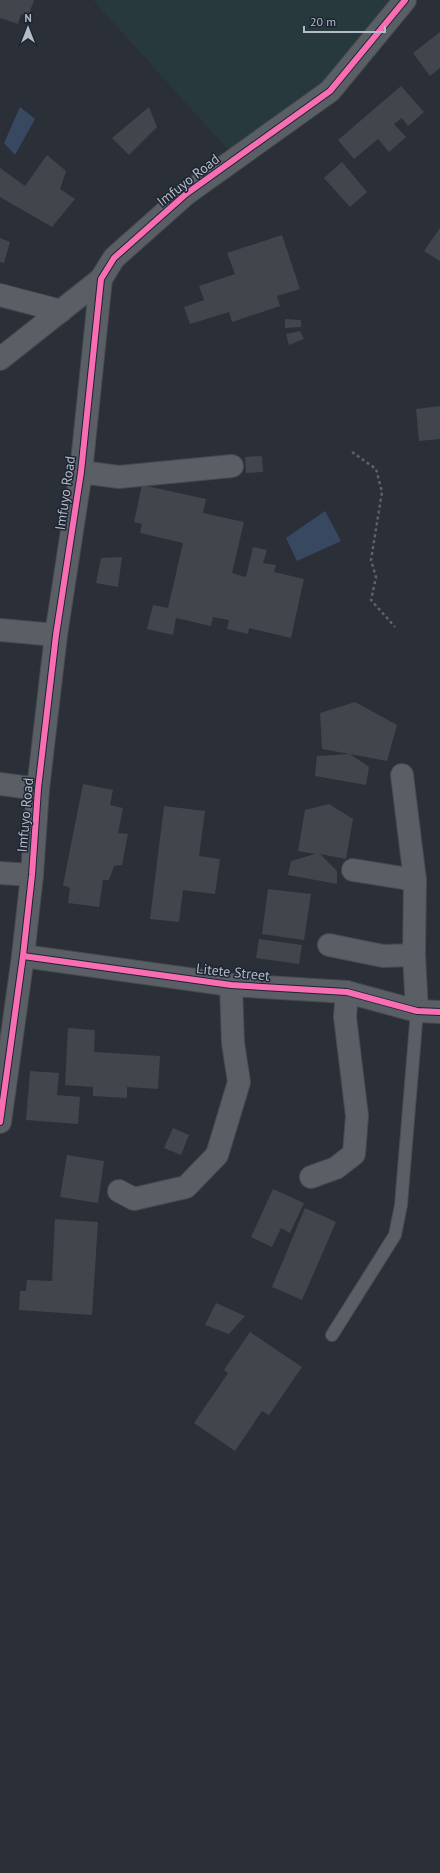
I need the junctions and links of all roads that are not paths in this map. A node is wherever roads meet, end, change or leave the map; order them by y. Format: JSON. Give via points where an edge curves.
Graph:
{"nodes":[{"id":1,"x":405,"y":0,"type":"edge"},
{"id":2,"x":101,"y":279,"type":"junction"},
{"id":3,"x":0,"y":295,"type":"edge"},
{"id":4,"x":61,"y":311,"type":"junction"},
{"id":5,"x":0,"y":359,"type":"edge"},
{"id":6,"x":232,"y":466,"type":"dead end"},
{"id":7,"x":81,"y":472,"type":"junction"},
{"id":8,"x":0,"y":630,"type":"edge"},
{"id":9,"x":56,"y":635,"type":"junction"},
{"id":10,"x":402,"y":775,"type":"dead end"},
{"id":11,"x":0,"y":784,"type":"edge"},
{"id":12,"x":38,"y":789,"type":"junction"},
{"id":13,"x":353,"y":870,"type":"dead end"},
{"id":14,"x":0,"y":873,"type":"edge"},
{"id":15,"x":32,"y":875,"type":"junction"},
{"id":16,"x":415,"y":880,"type":"junction"},
{"id":17,"x":329,"y":945,"type":"dead end"},
{"id":18,"x":414,"y":955,"type":"junction"},
{"id":19,"x":23,"y":956,"type":"junction"},
{"id":20,"x":231,"y":985,"type":"junction"},
{"id":21,"x":347,"y":992,"type":"junction"},
{"id":22,"x":417,"y":1011,"type":"junction"},
{"id":23,"x":440,"y":1012,"type":"edge"},
{"id":24,"x":0,"y":1122,"type":"edge"},
{"id":25,"x":311,"y":1177,"type":"dead end"},
{"id":26,"x":119,"y":1191,"type":"dead end"},
{"id":27,"x":332,"y":1334,"type":"dead end"}],
"edges":[{"from":1,"to":2,"type":"street","name":"Imfuyo Road","via":[[330,91],[186,194],[114,258]]},
{"from":2,"to":4,"type":"street"},
{"from":2,"to":7,"type":"street","name":"Imfuyo Road"},
{"from":3,"to":4,"type":"street"},
{"from":4,"to":5,"type":"street"},
{"from":6,"to":7,"type":"street","via":[[118,477]]},
{"from":7,"to":9,"type":"street","name":"Imfuyo Road"},
{"from":8,"to":9,"type":"street"},
{"from":9,"to":12,"type":"street","name":"Imfuyo Road"},
{"from":10,"to":16,"type":"street"},
{"from":11,"to":12,"type":"street"},
{"from":12,"to":15,"type":"street","name":"Imfuyo Road"},
{"from":13,"to":16,"type":"street"},
{"from":14,"to":15,"type":"street"},
{"from":15,"to":19,"type":"street","name":"Imfuyo Road"},
{"from":16,"to":18,"type":"street"},
{"from":17,"to":18,"type":"street","via":[[383,956]]},
{"from":18,"to":22,"type":"street"},
{"from":19,"to":20,"type":"street","name":"Litete Street"},
{"from":19,"to":24,"type":"street","name":"Imfuyo Road"},
{"from":20,"to":21,"type":"street","name":"Litete Street"},
{"from":20,"to":26,"type":"street","via":[[233,1043],[239,1082],[217,1155],[186,1187],[134,1199]]},
{"from":21,"to":22,"type":"street","name":"Litete Street"},
{"from":21,"to":25,"type":"street","via":[[345,1017],[357,1116],[354,1154],[336,1168]]},
{"from":22,"to":23,"type":"street","name":"Litete Street"},
{"from":22,"to":27,"type":"lane","via":[[401,1205],[396,1235]]}]}
